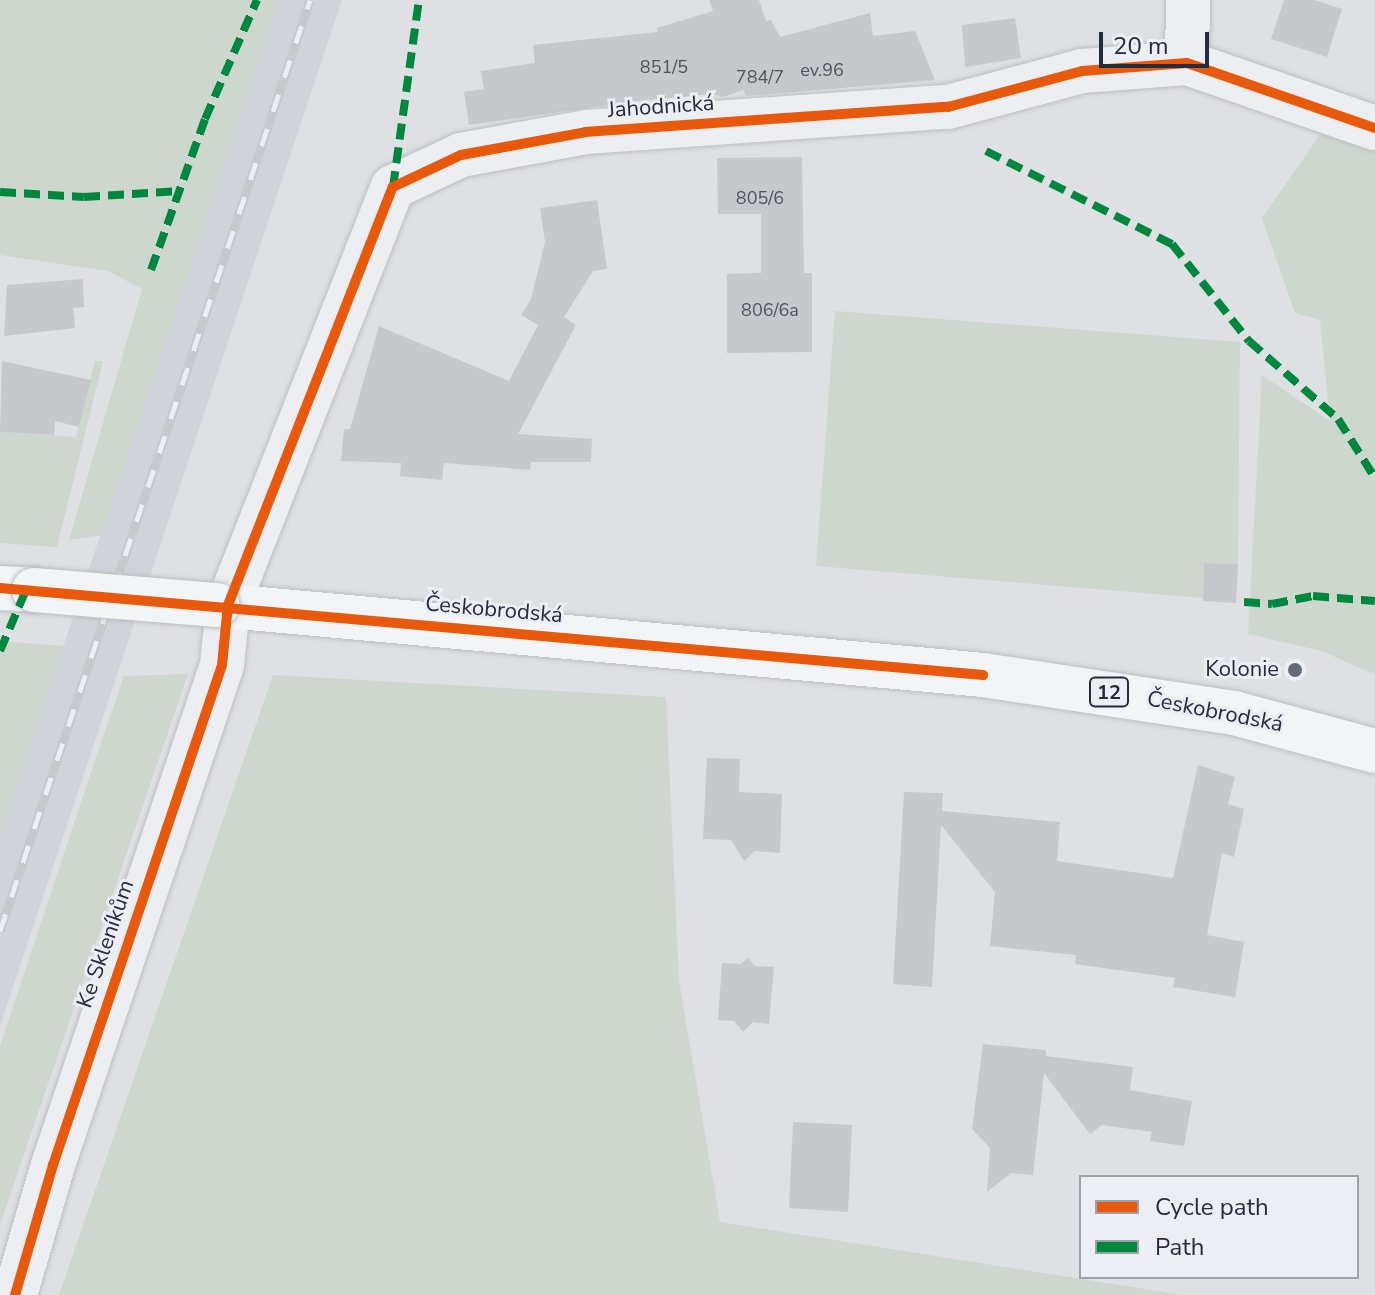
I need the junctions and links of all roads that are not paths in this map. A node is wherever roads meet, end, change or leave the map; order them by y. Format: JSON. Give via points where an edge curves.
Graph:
{"nodes":[{"id":1,"x":1188,"y":0,"type":"edge"},
{"id":2,"x":1187,"y":63,"type":"junction"},
{"id":3,"x":1375,"y":128,"type":"edge"},
{"id":4,"x":17,"y":589,"type":"edge"},
{"id":5,"x":222,"y":605,"type":"junction"},
{"id":6,"x":1375,"y":751,"type":"edge"},
{"id":7,"x":15,"y":1295,"type":"edge"}],
"edges":[{"from":1,"to":2,"type":"street"},
{"from":2,"to":3,"type":"street","name":"Jahodnická"},
{"from":2,"to":5,"type":"street","name":"Jahodnická","via":[[1082,71],[948,107],[586,132],[461,155],[393,187]]},
{"from":4,"to":5,"type":"main road","name":"Českobrodská","number":"12","bridge":true},
{"from":5,"to":6,"type":"main road","name":"Českobrodská","number":"12","via":[[983,675],[1234,713]]},
{"from":5,"to":7,"type":"street","name":"Ke Skleníkům","via":[[222,665],[53,1165]]}]}
